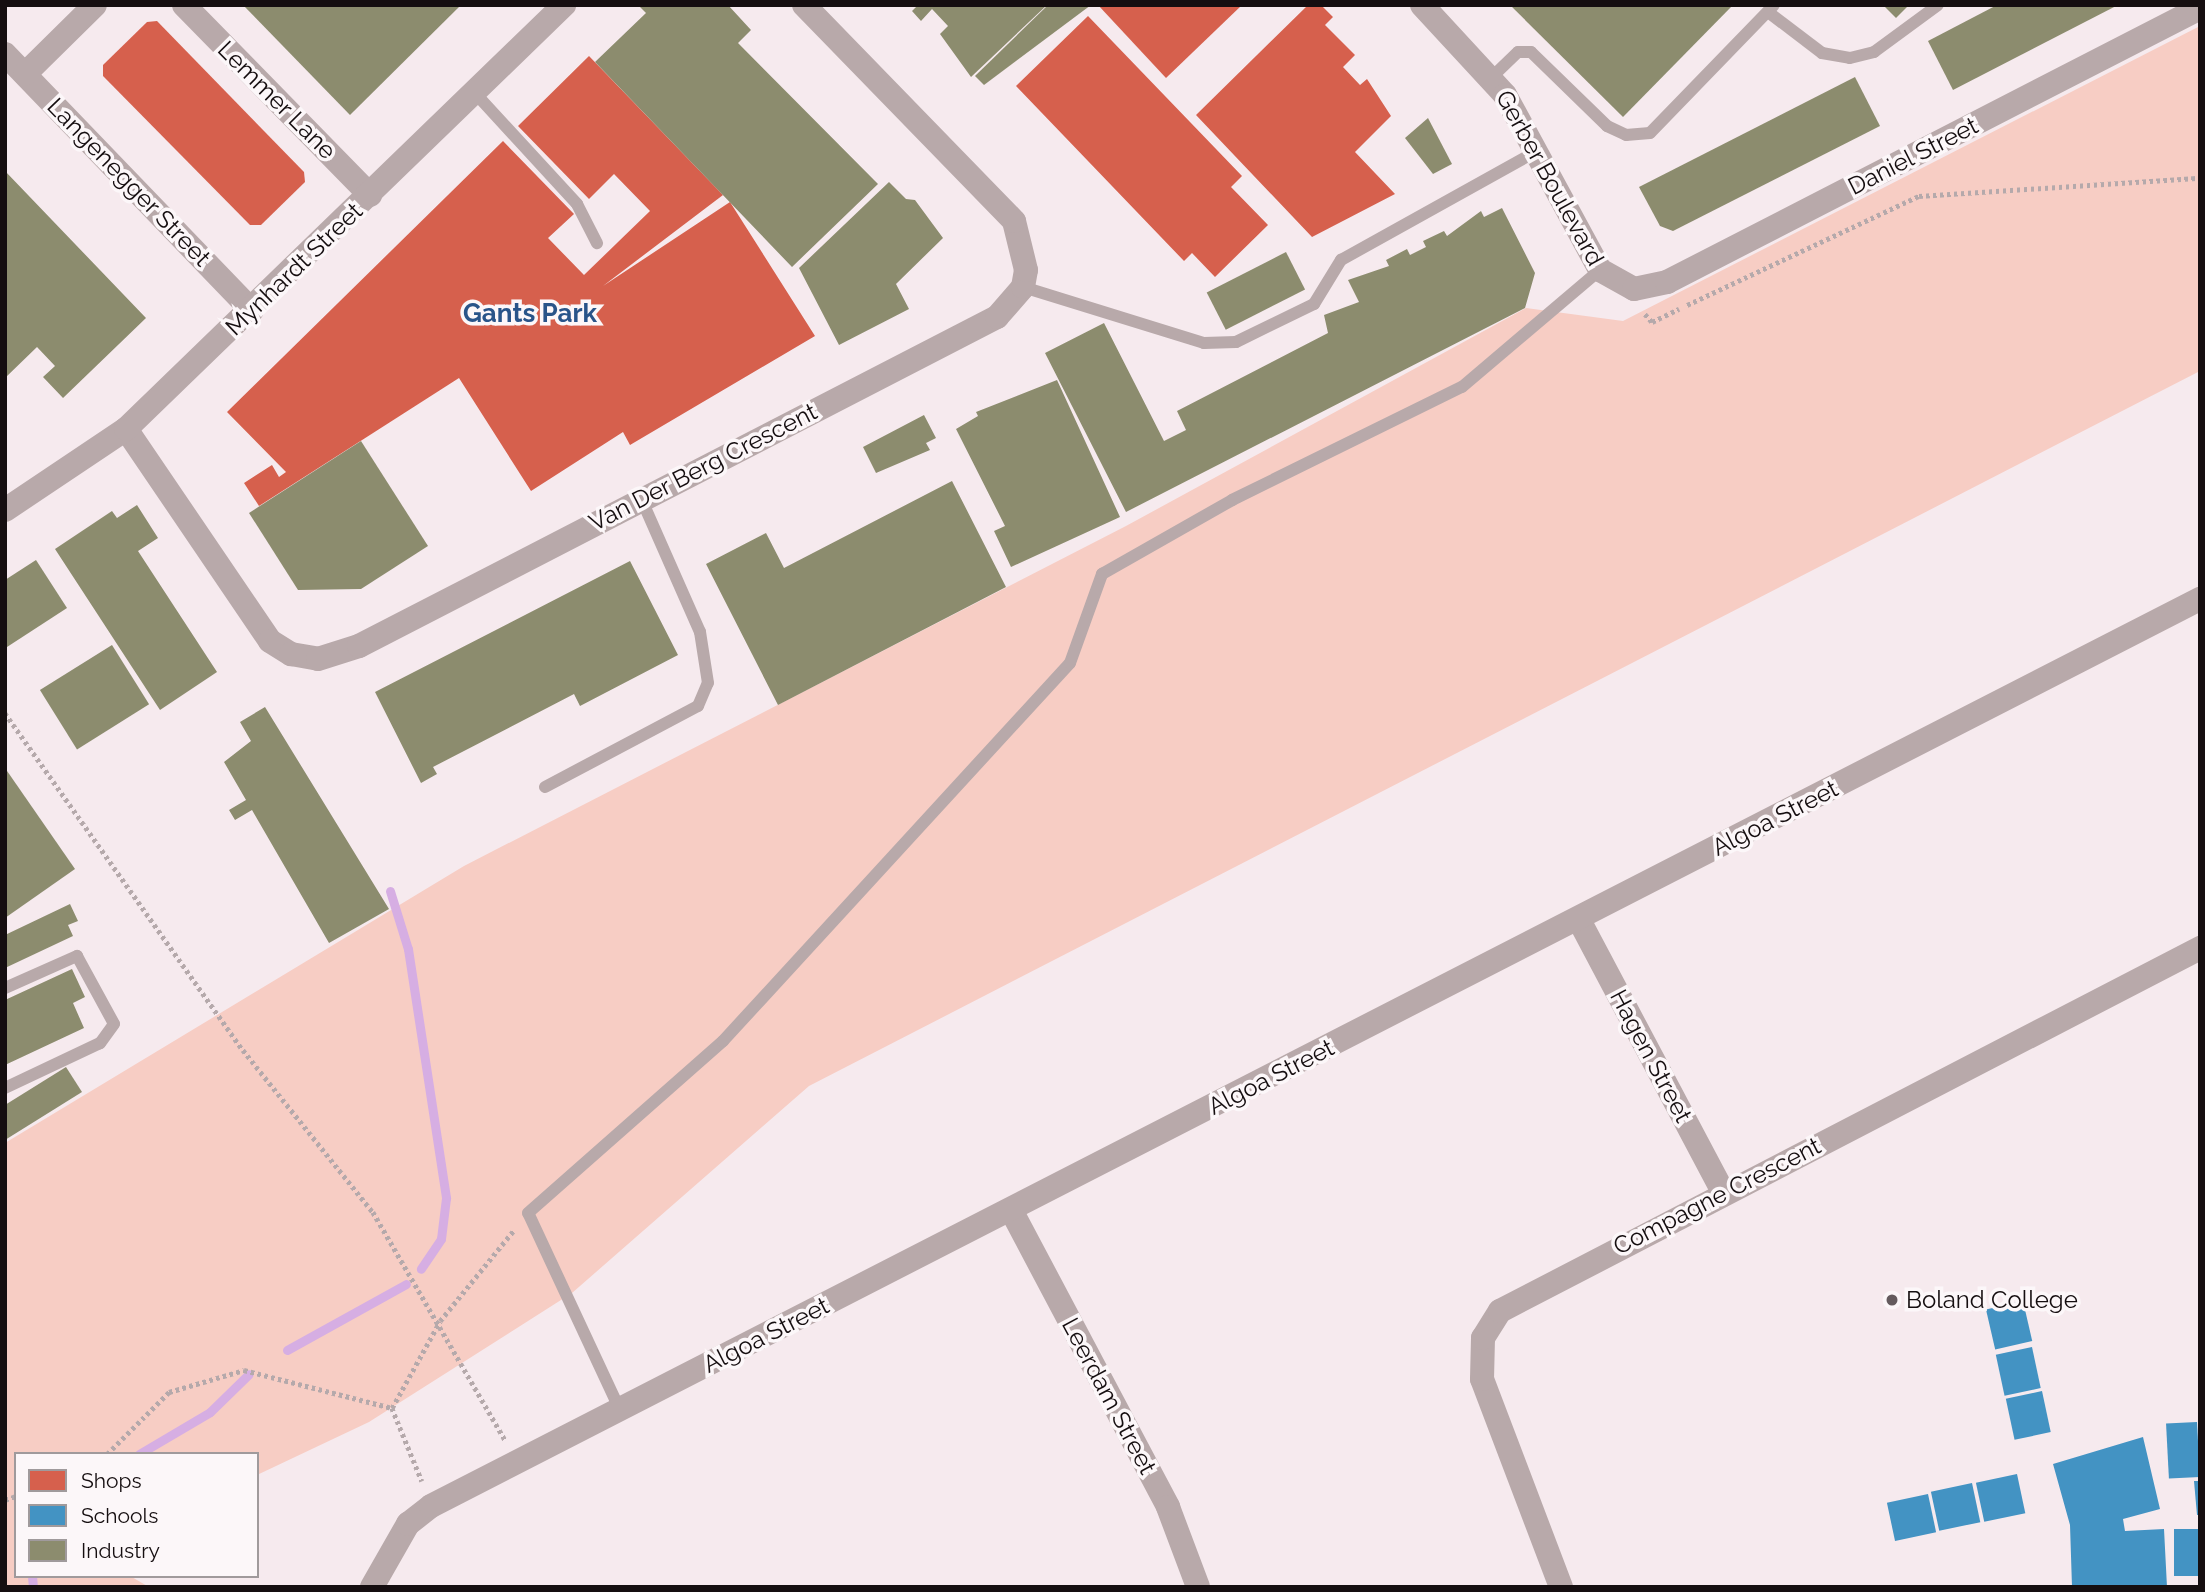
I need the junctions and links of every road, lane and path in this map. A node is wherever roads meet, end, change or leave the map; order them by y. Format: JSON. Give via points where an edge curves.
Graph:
{"nodes":[{"id":1,"x":95,"y":5,"type":"edge"},
{"id":2,"x":184,"y":5,"type":"edge"},
{"id":3,"x":565,"y":5,"type":"edge"},
{"id":4,"x":804,"y":5,"type":"edge"},
{"id":5,"x":1422,"y":5,"type":"edge"},
{"id":6,"x":1938,"y":5,"type":"edge"},
{"id":7,"x":2200,"y":8,"type":"edge"},
{"id":8,"x":1771,"y":9,"type":"edge"},
{"id":9,"x":5,"y":54,"type":"edge"},
{"id":10,"x":25,"y":74,"type":"junction"},
{"id":11,"x":1492,"y":77,"type":"junction"},
{"id":12,"x":475,"y":93,"type":"junction"},
{"id":13,"x":1538,"y":151,"type":"junction"},
{"id":14,"x":2200,"y":178,"type":"edge"},
{"id":15,"x":370,"y":195,"type":"junction"},
{"id":16,"x":597,"y":243,"type":"dead end"},
{"id":17,"x":1600,"y":270,"type":"junction"},
{"id":18,"x":1623,"y":286,"type":"junction"},
{"id":19,"x":1023,"y":287,"type":"junction"},
{"id":20,"x":252,"y":311,"type":"junction"},
{"id":21,"x":126,"y":429,"type":"junction"},
{"id":22,"x":641,"y":498,"type":"junction"},
{"id":23,"x":5,"y":510,"type":"edge"},
{"id":24,"x":2200,"y":599,"type":"edge"},
{"id":25,"x":5,"y":713,"type":"edge"},
{"id":26,"x":545,"y":787,"type":"dead end"},
{"id":27,"x":1578,"y":920,"type":"junction"},
{"id":28,"x":2200,"y":948,"type":"edge"},
{"id":29,"x":5,"y":988,"type":"edge"},
{"id":30,"x":5,"y":1087,"type":"edge"},
{"id":31,"x":1723,"y":1192,"type":"junction"},
{"id":32,"x":1011,"y":1210,"type":"junction"},
{"id":33,"x":528,"y":1213,"type":"junction"},
{"id":34,"x":440,"y":1321,"type":"junction"},
{"id":35,"x":392,"y":1408,"type":"junction"},
{"id":36,"x":620,"y":1410,"type":"junction"},
{"id":37,"x":109,"y":1452,"type":"edge"},
{"id":38,"x":517,"y":1462,"type":"junction"},
{"id":39,"x":431,"y":1506,"type":"junction"},
{"id":40,"x":372,"y":1587,"type":"edge"},
{"id":41,"x":1198,"y":1587,"type":"edge"},
{"id":42,"x":1561,"y":1587,"type":"edge"}],
"edges":[{"from":1,"to":10,"type":"street"},
{"from":2,"to":15,"type":"street","name":"Lemmer Lane"},
{"from":3,"to":12,"type":"street","name":"Mynhardt Street"},
{"from":4,"to":19,"type":"street","via":[[1014,221],[1025,249]]},
{"from":5,"to":11,"type":"street","name":"Gerber Boulevard"},
{"from":6,"to":8,"type":"lane","via":[[1874,52],[1850,58],[1822,53]]},
{"from":7,"to":18,"type":"street","name":"Daniel Street","via":[[1667,282],[1645,289]]},
{"from":8,"to":11,"type":"lane","via":[[1650,133],[1626,135],[1607,126],[1531,52],[1518,52]]},
{"from":9,"to":10,"type":"street","name":"Langenegger Street"},
{"from":10,"to":20,"type":"street","name":"Langenegger Street"},
{"from":11,"to":13,"type":"street","name":"Gerber Boulevard"},
{"from":12,"to":15,"type":"street","name":"Mynhardt Street"},
{"from":12,"to":16,"type":"lane","via":[[577,204]]},
{"from":13,"to":17,"type":"street","name":"Gerber Boulevard"},
{"from":13,"to":19,"type":"lane","via":[[1341,260],[1314,304],[1236,342],[1204,343]]},
{"from":14,"to":18,"type":"path","via":[[1919,196],[1652,322]]},
{"from":15,"to":20,"type":"street","name":"Mynhardt Street"},
{"from":17,"to":18,"type":"street","name":"Gerber Boulevard"},
{"from":17,"to":33,"type":"lane","via":[[1462,387],[1232,500],[1102,574],[1070,663],[723,1041]]},
{"from":19,"to":22,"type":"street","name":"Van Der Berg Crescent","via":[[987,324]]},
{"from":20,"to":21,"type":"street","name":"Mynhardt Street"},
{"from":21,"to":22,"type":"street","name":"Van Der Berg Crescent","via":[[262,630],[282,649],[306,659],[359,646]]},
{"from":21,"to":23,"type":"street","name":"Mynhardt Street"},
{"from":22,"to":26,"type":"lane","via":[[700,632],[708,683],[698,706]]},
{"from":24,"to":27,"type":"street","name":"Algoa Street"},
{"from":25,"to":34,"type":"path","via":[[243,1050],[373,1212]]},
{"from":27,"to":31,"type":"street","name":"Hagen Street"},
{"from":27,"to":32,"type":"street","name":"Algoa Street"},
{"from":28,"to":31,"type":"street","name":"Compagne Crescent"},
{"from":29,"to":30,"type":"lane","via":[[77,956],[114,1024],[100,1043]]},
{"from":31,"to":42,"type":"street","name":"Compagne Crescent","via":[[1512,1301],[1483,1338],[1482,1379]]},
{"from":32,"to":36,"type":"street","name":"Algoa Street"},
{"from":32,"to":41,"type":"street","name":"Leerdam Street","via":[[1168,1507]]},
{"from":33,"to":34,"type":"path"},
{"from":33,"to":36,"type":"lane"},
{"from":34,"to":35,"type":"path"},
{"from":34,"to":38,"type":"path"},
{"from":35,"to":37,"type":"path","via":[[244,1370],[169,1392]]},
{"from":35,"to":39,"type":"path"},
{"from":36,"to":38,"type":"street","name":"Algoa Street"},
{"from":38,"to":39,"type":"street","name":"Algoa Street"},
{"from":39,"to":40,"type":"street","name":"Algoa Street","via":[[408,1524]]}]}
